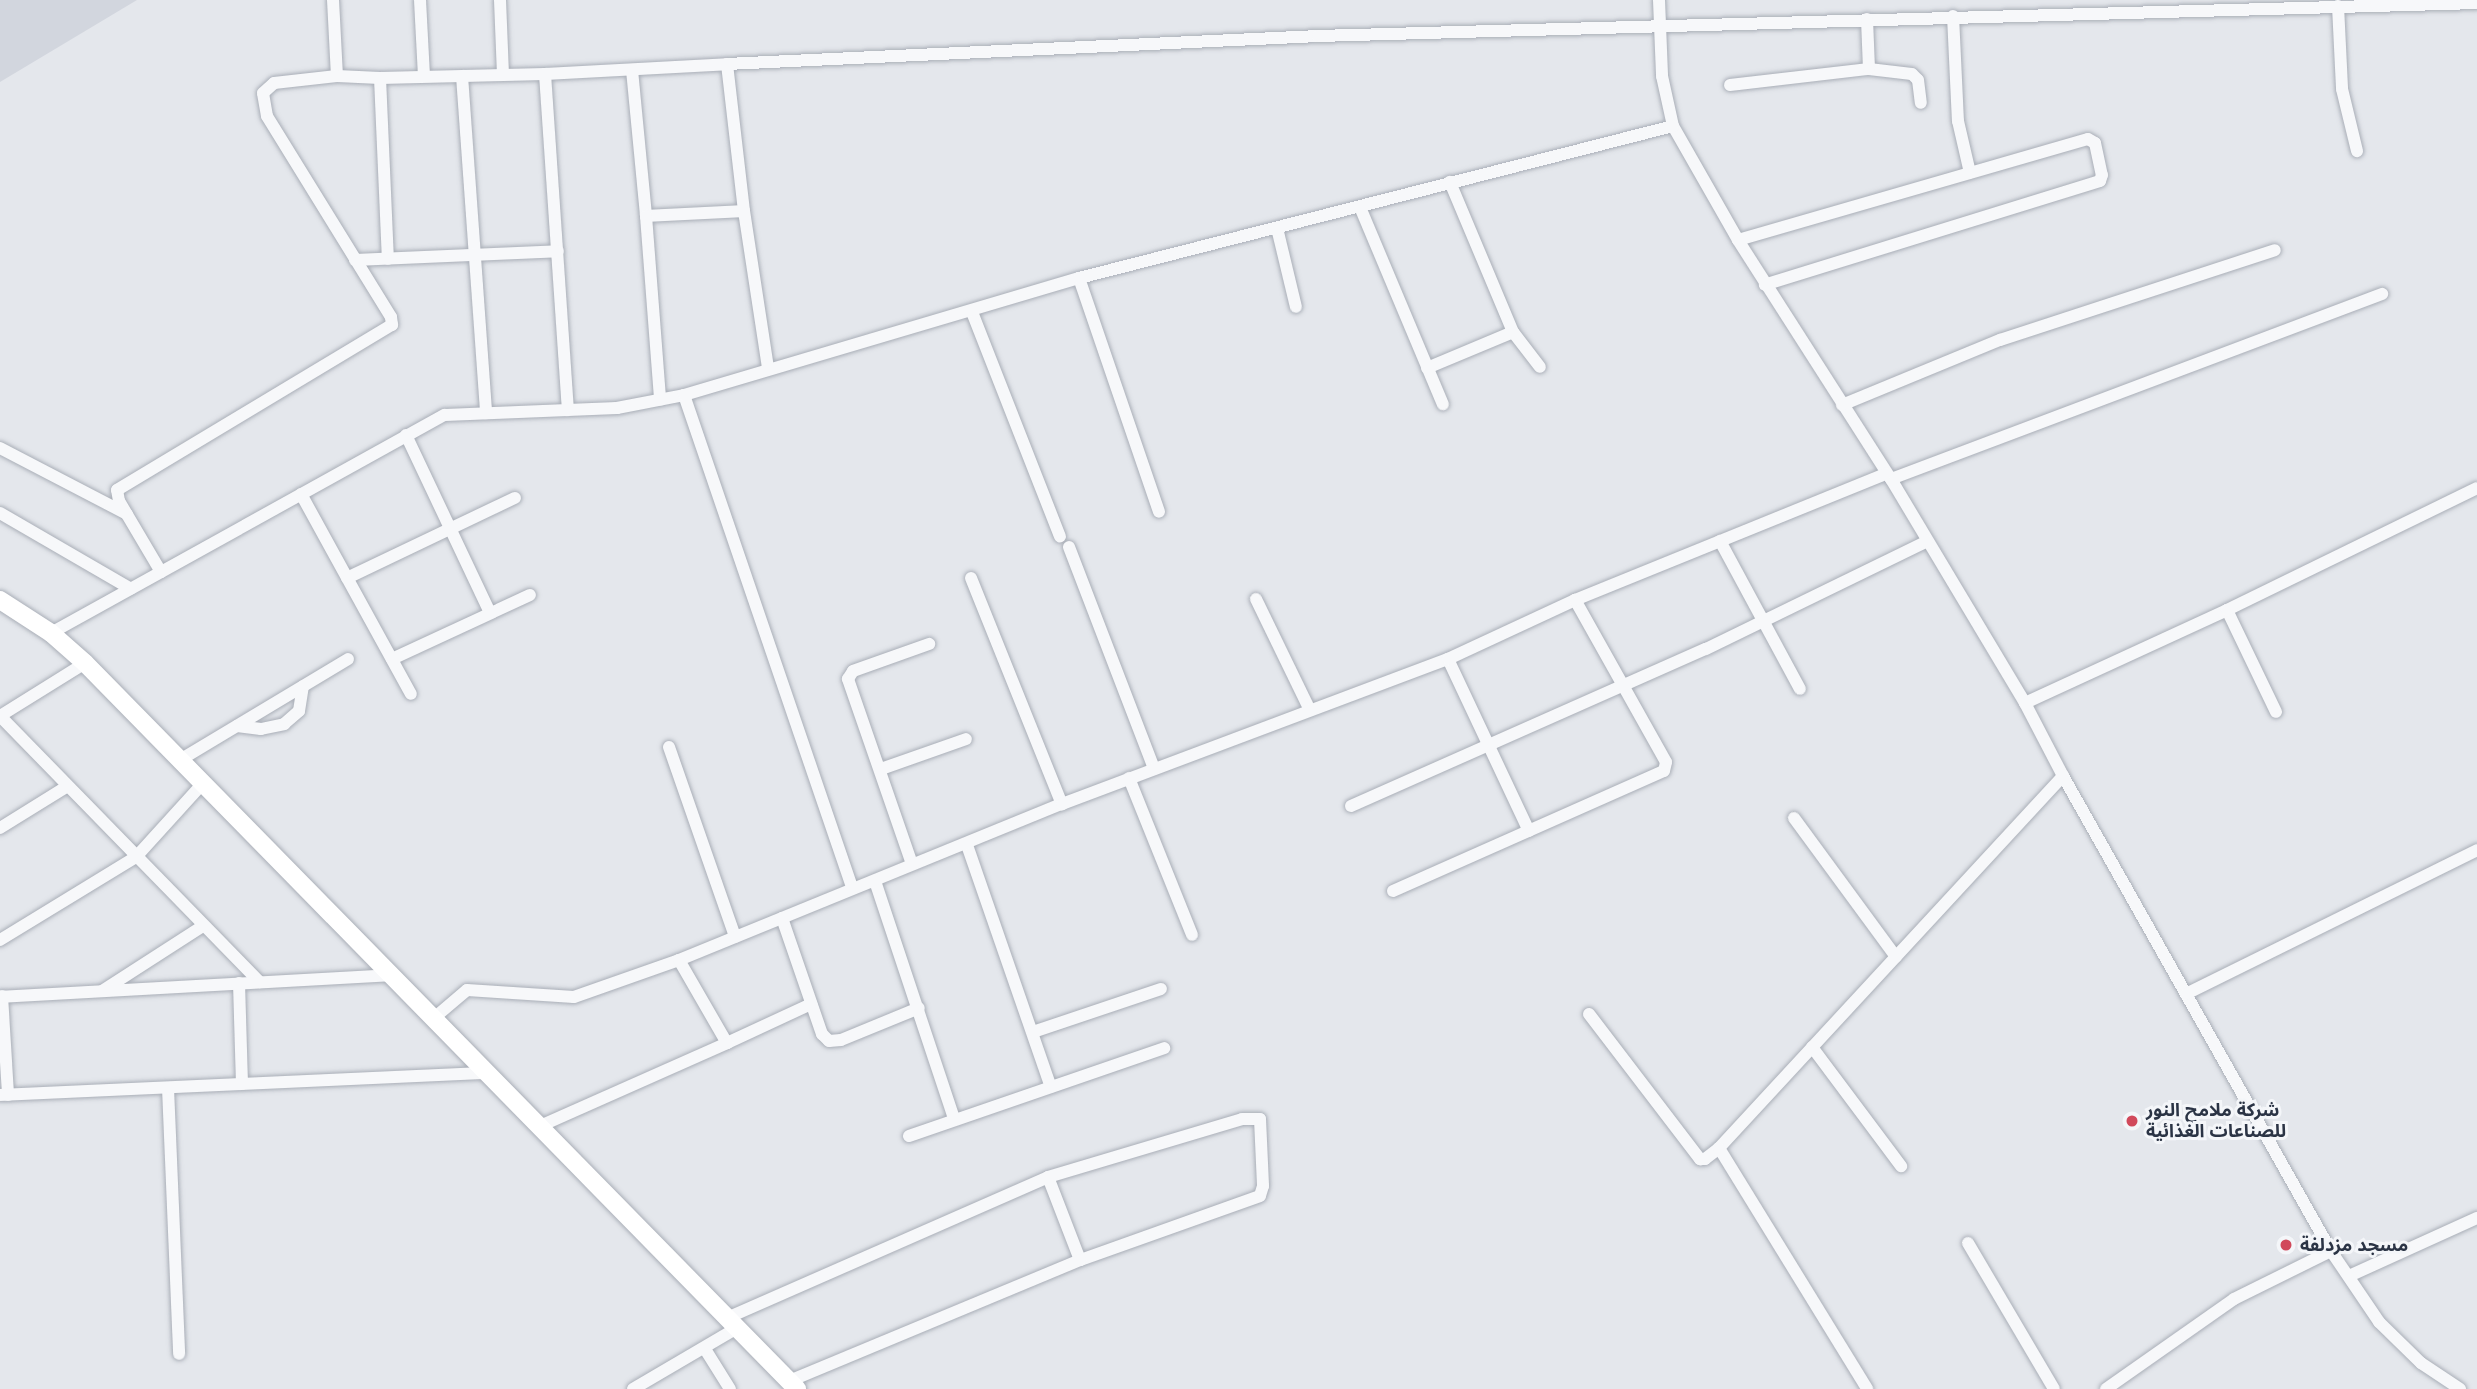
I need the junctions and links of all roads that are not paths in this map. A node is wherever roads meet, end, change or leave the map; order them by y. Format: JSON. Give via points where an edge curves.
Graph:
{"nodes":[{"id":1,"x":333,"y":0,"type":"edge"},
{"id":2,"x":420,"y":0,"type":"edge"},
{"id":3,"x":500,"y":0,"type":"edge"},
{"id":4,"x":1659,"y":0,"type":"edge"},
{"id":5,"x":2477,"y":3,"type":"edge"},
{"id":6,"x":2338,"y":6,"type":"junction"},
{"id":7,"x":1953,"y":16,"type":"junction"},
{"id":8,"x":1867,"y":19,"type":"junction"},
{"id":9,"x":1661,"y":25,"type":"junction"},
{"id":10,"x":727,"y":64,"type":"junction"},
{"id":11,"x":1869,"y":69,"type":"junction"},
{"id":12,"x":632,"y":70,"type":"junction"},
{"id":13,"x":545,"y":74,"type":"junction"},
{"id":14,"x":503,"y":75,"type":"junction"},
{"id":15,"x":337,"y":76,"type":"junction"},
{"id":16,"x":424,"y":76,"type":"junction"},
{"id":17,"x":462,"y":76,"type":"junction"},
{"id":18,"x":380,"y":78,"type":"junction"},
{"id":19,"x":1730,"y":85,"type":"dead end"},
{"id":20,"x":1921,"y":103,"type":"dead end"},
{"id":21,"x":1673,"y":126,"type":"junction"},
{"id":22,"x":2357,"y":151,"type":"dead end"},
{"id":23,"x":1970,"y":173,"type":"junction"},
{"id":24,"x":1450,"y":182,"type":"junction"},
{"id":25,"x":1360,"y":207,"type":"junction"},
{"id":26,"x":744,"y":211,"type":"junction"},
{"id":27,"x":646,"y":216,"type":"junction"},
{"id":28,"x":1277,"y":228,"type":"junction"},
{"id":29,"x":1738,"y":240,"type":"junction"},
{"id":30,"x":2275,"y":250,"type":"dead end"},
{"id":31,"x":558,"y":251,"type":"junction"},
{"id":32,"x":476,"y":255,"type":"junction"},
{"id":33,"x":388,"y":259,"type":"junction"},
{"id":34,"x":355,"y":260,"type":"junction"},
{"id":35,"x":1079,"y":278,"type":"junction"},
{"id":36,"x":1765,"y":285,"type":"junction"},
{"id":37,"x":2382,"y":293,"type":"dead end"},
{"id":38,"x":1296,"y":307,"type":"dead end"},
{"id":39,"x":972,"y":312,"type":"junction"},
{"id":40,"x":1513,"y":332,"type":"junction"},
{"id":41,"x":1540,"y":367,"type":"dead end"},
{"id":42,"x":768,"y":368,"type":"junction"},
{"id":43,"x":1427,"y":368,"type":"junction"},
{"id":44,"x":684,"y":395,"type":"junction"},
{"id":45,"x":660,"y":399,"type":"junction"},
{"id":46,"x":1443,"y":404,"type":"dead end"},
{"id":47,"x":1842,"y":405,"type":"junction"},
{"id":48,"x":568,"y":410,"type":"junction"},
{"id":49,"x":486,"y":413,"type":"junction"},
{"id":50,"x":406,"y":435,"type":"junction"},
{"id":51,"x":2,"y":454,"type":"edge"},
{"id":52,"x":1889,"y":477,"type":"junction"},
{"id":53,"x":2477,"y":488,"type":"edge"},
{"id":54,"x":301,"y":494,"type":"junction"},
{"id":55,"x":515,"y":498,"type":"dead end"},
{"id":56,"x":1159,"y":512,"type":"dead end"},
{"id":57,"x":0,"y":513,"type":"edge"},
{"id":58,"x":127,"y":514,"type":"junction"},
{"id":59,"x":449,"y":526,"type":"junction"},
{"id":60,"x":1060,"y":536,"type":"dead end"},
{"id":61,"x":1720,"y":541,"type":"junction"},
{"id":62,"x":1927,"y":541,"type":"junction"},
{"id":63,"x":1069,"y":547,"type":"dead end"},
{"id":64,"x":161,"y":572,"type":"junction"},
{"id":65,"x":347,"y":578,"type":"junction"},
{"id":66,"x":971,"y":579,"type":"dead end"},
{"id":67,"x":131,"y":589,"type":"junction"},
{"id":68,"x":530,"y":595,"type":"dead end"},
{"id":69,"x":1256,"y":599,"type":"dead end"},
{"id":70,"x":0,"y":600,"type":"edge"},
{"id":71,"x":1575,"y":600,"type":"junction"},
{"id":72,"x":2227,"y":610,"type":"junction"},
{"id":73,"x":490,"y":613,"type":"junction"},
{"id":74,"x":1762,"y":622,"type":"junction"},
{"id":75,"x":51,"y":633,"type":"junction"},
{"id":76,"x":929,"y":644,"type":"dead end"},
{"id":77,"x":348,"y":659,"type":"dead end"},
{"id":78,"x":392,"y":659,"type":"junction"},
{"id":79,"x":1448,"y":659,"type":"junction"},
{"id":80,"x":85,"y":663,"type":"junction"},
{"id":81,"x":1625,"y":684,"type":"junction"},
{"id":82,"x":303,"y":686,"type":"junction"},
{"id":83,"x":1800,"y":688,"type":"dead end"},
{"id":84,"x":411,"y":694,"type":"dead end"},
{"id":85,"x":2025,"y":702,"type":"junction"},
{"id":86,"x":1310,"y":710,"type":"junction"},
{"id":87,"x":2276,"y":712,"type":"dead end"},
{"id":88,"x":0,"y":716,"type":"edge"},
{"id":89,"x":237,"y":726,"type":"junction"},
{"id":90,"x":966,"y":739,"type":"dead end"},
{"id":91,"x":1489,"y":745,"type":"junction"},
{"id":92,"x":669,"y":747,"type":"dead end"},
{"id":93,"x":180,"y":760,"type":"junction"},
{"id":94,"x":1154,"y":768,"type":"junction"},
{"id":95,"x":881,"y":769,"type":"junction"},
{"id":96,"x":2063,"y":776,"type":"junction"},
{"id":97,"x":1129,"y":778,"type":"junction"},
{"id":98,"x":203,"y":783,"type":"junction"},
{"id":99,"x":66,"y":787,"type":"junction"},
{"id":100,"x":1062,"y":804,"type":"junction"},
{"id":101,"x":1351,"y":806,"type":"dead end"},
{"id":102,"x":1794,"y":818,"type":"dead end"},
{"id":103,"x":0,"y":828,"type":"edge"},
{"id":104,"x":1529,"y":831,"type":"junction"},
{"id":105,"x":967,"y":845,"type":"junction"},
{"id":106,"x":2477,"y":850,"type":"edge"},
{"id":107,"x":136,"y":857,"type":"junction"},
{"id":108,"x":912,"y":864,"type":"junction"},
{"id":109,"x":875,"y":881,"type":"junction"},
{"id":110,"x":852,"y":887,"type":"junction"},
{"id":111,"x":1393,"y":891,"type":"dead end"},
{"id":112,"x":782,"y":918,"type":"junction"},
{"id":113,"x":203,"y":926,"type":"junction"},
{"id":114,"x":1192,"y":935,"type":"dead end"},
{"id":115,"x":735,"y":937,"type":"junction"},
{"id":116,"x":0,"y":940,"type":"edge"},
{"id":117,"x":1896,"y":957,"type":"junction"},
{"id":118,"x":679,"y":960,"type":"junction"},
{"id":119,"x":392,"y":975,"type":"junction"},
{"id":120,"x":260,"y":982,"type":"junction"},
{"id":121,"x":239,"y":983,"type":"junction"},
{"id":122,"x":1161,"y":989,"type":"dead end"},
{"id":123,"x":102,"y":991,"type":"junction"},
{"id":124,"x":2186,"y":994,"type":"junction"},
{"id":125,"x":1,"y":996,"type":"edge"},
{"id":126,"x":811,"y":1004,"type":"junction"},
{"id":127,"x":919,"y":1009,"type":"junction"},
{"id":128,"x":1589,"y":1014,"type":"dead end"},
{"id":129,"x":434,"y":1018,"type":"junction"},
{"id":130,"x":1033,"y":1032,"type":"junction"},
{"id":131,"x":727,"y":1043,"type":"junction"},
{"id":132,"x":1812,"y":1047,"type":"junction"},
{"id":133,"x":1164,"y":1048,"type":"dead end"},
{"id":134,"x":488,"y":1073,"type":"junction"},
{"id":135,"x":242,"y":1084,"type":"junction"},
{"id":136,"x":168,"y":1087,"type":"junction"},
{"id":137,"x":1051,"y":1087,"type":"junction"},
{"id":138,"x":4,"y":1095,"type":"edge"},
{"id":139,"x":954,"y":1119,"type":"junction"},
{"id":140,"x":540,"y":1126,"type":"junction"},
{"id":141,"x":909,"y":1136,"type":"dead end"},
{"id":142,"x":1719,"y":1149,"type":"junction"},
{"id":143,"x":1901,"y":1166,"type":"dead end"},
{"id":144,"x":1048,"y":1177,"type":"junction"},
{"id":145,"x":2477,"y":1218,"type":"edge"},
{"id":146,"x":1968,"y":1243,"type":"dead end"},
{"id":147,"x":2331,"y":1251,"type":"junction"},
{"id":148,"x":1080,"y":1260,"type":"junction"},
{"id":149,"x":2349,"y":1276,"type":"junction"},
{"id":150,"x":732,"y":1323,"type":"junction"},
{"id":151,"x":705,"y":1349,"type":"junction"},
{"id":152,"x":179,"y":1354,"type":"dead end"},
{"id":153,"x":793,"y":1385,"type":"edge"},
{"id":154,"x":633,"y":1389,"type":"edge"},
{"id":155,"x":730,"y":1389,"type":"edge"},
{"id":156,"x":1867,"y":1389,"type":"edge"},
{"id":157,"x":2054,"y":1389,"type":"edge"},
{"id":158,"x":2106,"y":1389,"type":"edge"},
{"id":159,"x":2460,"y":1389,"type":"edge"}],
"edges":[{"from":1,"to":15,"type":"street"},
{"from":2,"to":16,"type":"street"},
{"from":3,"to":14,"type":"street"},
{"from":4,"to":9,"type":"street"},
{"from":5,"to":6,"type":"street"},
{"from":6,"to":7,"type":"street"},
{"from":6,"to":22,"type":"street","via":[[2342,89]]},
{"from":7,"to":8,"type":"street"},
{"from":7,"to":23,"type":"street","via":[[1958,121]]},
{"from":8,"to":9,"type":"street"},
{"from":8,"to":11,"type":"street"},
{"from":9,"to":10,"type":"street"},
{"from":9,"to":21,"type":"street","via":[[1662,76]]},
{"from":10,"to":12,"type":"street"},
{"from":10,"to":26,"type":"street"},
{"from":11,"to":19,"type":"street"},
{"from":11,"to":20,"type":"street","via":[[1912,74],[1918,80]]},
{"from":12,"to":13,"type":"street"},
{"from":12,"to":27,"type":"street"},
{"from":13,"to":14,"type":"street"},
{"from":13,"to":31,"type":"street"},
{"from":14,"to":17,"type":"street"},
{"from":15,"to":18,"type":"street"},
{"from":15,"to":34,"type":"street","via":[[274,83],[263,93],[277,136]]},
{"from":16,"to":17,"type":"street"},
{"from":16,"to":18,"type":"street"},
{"from":17,"to":32,"type":"street"},
{"from":18,"to":33,"type":"street"},
{"from":21,"to":24,"type":"street"},
{"from":21,"to":29,"type":"street"},
{"from":23,"to":29,"type":"street"},
{"from":23,"to":36,"type":"street","via":[[2088,139],[2095,143],[2102,175],[2099,181]]},
{"from":24,"to":25,"type":"street"},
{"from":24,"to":40,"type":"street"},
{"from":25,"to":28,"type":"street"},
{"from":25,"to":43,"type":"street"},
{"from":26,"to":27,"type":"street"},
{"from":26,"to":42,"type":"street"},
{"from":27,"to":45,"type":"street"},
{"from":28,"to":35,"type":"street"},
{"from":28,"to":38,"type":"street"},
{"from":29,"to":36,"type":"street"},
{"from":30,"to":47,"type":"street","via":[[2000,340]]},
{"from":31,"to":32,"type":"street"},
{"from":31,"to":48,"type":"street"},
{"from":32,"to":33,"type":"street"},
{"from":32,"to":49,"type":"street"},
{"from":33,"to":34,"type":"street"},
{"from":34,"to":58,"type":"street","via":[[391,317],[388,330],[117,490]]},
{"from":35,"to":39,"type":"street"},
{"from":35,"to":56,"type":"street"},
{"from":36,"to":47,"type":"street"},
{"from":37,"to":52,"type":"street"},
{"from":39,"to":42,"type":"street"},
{"from":39,"to":60,"type":"street"},
{"from":40,"to":41,"type":"street"},
{"from":40,"to":43,"type":"street"},
{"from":42,"to":44,"type":"street"},
{"from":43,"to":46,"type":"street"},
{"from":44,"to":45,"type":"street"},
{"from":44,"to":110,"type":"street"},
{"from":45,"to":48,"type":"street","via":[[617,408]]},
{"from":47,"to":52,"type":"street"},
{"from":48,"to":49,"type":"street"},
{"from":49,"to":50,"type":"street","via":[[445,415]]},
{"from":50,"to":54,"type":"street"},
{"from":50,"to":59,"type":"street"},
{"from":51,"to":58,"type":"street"},
{"from":52,"to":61,"type":"street"},
{"from":52,"to":62,"type":"street"},
{"from":53,"to":72,"type":"street"},
{"from":54,"to":64,"type":"street"},
{"from":54,"to":65,"type":"street"},
{"from":55,"to":59,"type":"street"},
{"from":57,"to":67,"type":"street"},
{"from":58,"to":64,"type":"street"},
{"from":59,"to":65,"type":"street"},
{"from":59,"to":73,"type":"street"},
{"from":61,"to":71,"type":"street"},
{"from":61,"to":74,"type":"street"},
{"from":62,"to":74,"type":"street"},
{"from":62,"to":85,"type":"street"},
{"from":63,"to":94,"type":"street"},
{"from":64,"to":67,"type":"street"},
{"from":65,"to":78,"type":"street"},
{"from":66,"to":100,"type":"street"},
{"from":67,"to":75,"type":"street"},
{"from":68,"to":73,"type":"street"},
{"from":69,"to":86,"type":"street"},
{"from":70,"to":75,"type":"main road"},
{"from":71,"to":79,"type":"street"},
{"from":71,"to":81,"type":"street"},
{"from":72,"to":85,"type":"street"},
{"from":72,"to":87,"type":"street"},
{"from":73,"to":78,"type":"street"},
{"from":74,"to":81,"type":"street"},
{"from":74,"to":83,"type":"street"},
{"from":75,"to":80,"type":"main road"},
{"from":76,"to":95,"type":"street","via":[[849,674]]},
{"from":77,"to":82,"type":"street"},
{"from":78,"to":84,"type":"street"},
{"from":79,"to":86,"type":"street"},
{"from":79,"to":91,"type":"street"},
{"from":80,"to":88,"type":"street"},
{"from":80,"to":93,"type":"main road"},
{"from":81,"to":91,"type":"street"},
{"from":81,"to":104,"type":"street","via":[[1666,762],[1664,771]]},
{"from":82,"to":89,"type":"street"},
{"from":82,"to":89,"type":"street","via":[[299,711],[284,724],[261,729]]},
{"from":85,"to":96,"type":"street"},
{"from":86,"to":94,"type":"street"},
{"from":88,"to":99,"type":"street"},
{"from":89,"to":93,"type":"street"},
{"from":90,"to":95,"type":"street"},
{"from":91,"to":101,"type":"street"},
{"from":91,"to":104,"type":"street"},
{"from":92,"to":115,"type":"street"},
{"from":93,"to":98,"type":"main road"},
{"from":94,"to":97,"type":"street"},
{"from":95,"to":108,"type":"street"},
{"from":96,"to":117,"type":"street"},
{"from":96,"to":124,"type":"street"},
{"from":97,"to":100,"type":"street"},
{"from":97,"to":114,"type":"street"},
{"from":98,"to":107,"type":"street"},
{"from":98,"to":119,"type":"main road"},
{"from":99,"to":103,"type":"street"},
{"from":99,"to":107,"type":"street"},
{"from":100,"to":105,"type":"street"},
{"from":102,"to":117,"type":"street"},
{"from":104,"to":111,"type":"street"},
{"from":105,"to":108,"type":"street"},
{"from":105,"to":130,"type":"street"},
{"from":106,"to":124,"type":"street"},
{"from":107,"to":113,"type":"street"},
{"from":107,"to":116,"type":"street"},
{"from":108,"to":109,"type":"street"},
{"from":109,"to":110,"type":"street"},
{"from":109,"to":127,"type":"street"},
{"from":110,"to":112,"type":"street"},
{"from":112,"to":115,"type":"street"},
{"from":112,"to":126,"type":"street"},
{"from":113,"to":120,"type":"street"},
{"from":113,"to":123,"type":"street"},
{"from":115,"to":118,"type":"street"},
{"from":117,"to":132,"type":"street"},
{"from":118,"to":129,"type":"street","via":[[574,997],[467,990]]},
{"from":118,"to":131,"type":"street"},
{"from":119,"to":120,"type":"street"},
{"from":119,"to":129,"type":"main road"},
{"from":120,"to":121,"type":"street"},
{"from":121,"to":123,"type":"street"},
{"from":121,"to":135,"type":"street"},
{"from":122,"to":130,"type":"street"},
{"from":123,"to":125,"type":"street"},
{"from":124,"to":147,"type":"street"},
{"from":125,"to":138,"type":"street"},
{"from":126,"to":127,"type":"street","via":[[829,1041]]},
{"from":126,"to":131,"type":"street"},
{"from":127,"to":139,"type":"street"},
{"from":128,"to":142,"type":"street","via":[[1700,1159]]},
{"from":129,"to":134,"type":"main road"},
{"from":130,"to":137,"type":"street"},
{"from":131,"to":140,"type":"street"},
{"from":132,"to":142,"type":"street"},
{"from":132,"to":143,"type":"street"},
{"from":133,"to":137,"type":"street"},
{"from":134,"to":135,"type":"street"},
{"from":134,"to":140,"type":"main road"},
{"from":135,"to":136,"type":"street"},
{"from":136,"to":138,"type":"street"},
{"from":136,"to":152,"type":"street"},
{"from":137,"to":139,"type":"street"},
{"from":139,"to":141,"type":"street"},
{"from":140,"to":150,"type":"main road"},
{"from":142,"to":156,"type":"street"},
{"from":144,"to":148,"type":"street"},
{"from":144,"to":148,"type":"street","via":[[1242,1119],[1260,1119],[1260,1196]]},
{"from":144,"to":150,"type":"street"},
{"from":145,"to":149,"type":"street"},
{"from":146,"to":157,"type":"street"},
{"from":147,"to":149,"type":"street"},
{"from":147,"to":158,"type":"street","via":[[2235,1299]]},
{"from":148,"to":153,"type":"street"},
{"from":149,"to":159,"type":"street","via":[[2398,1342]]},
{"from":150,"to":151,"type":"street"},
{"from":150,"to":153,"type":"main road"},
{"from":151,"to":154,"type":"street"},
{"from":151,"to":155,"type":"street"}]}
